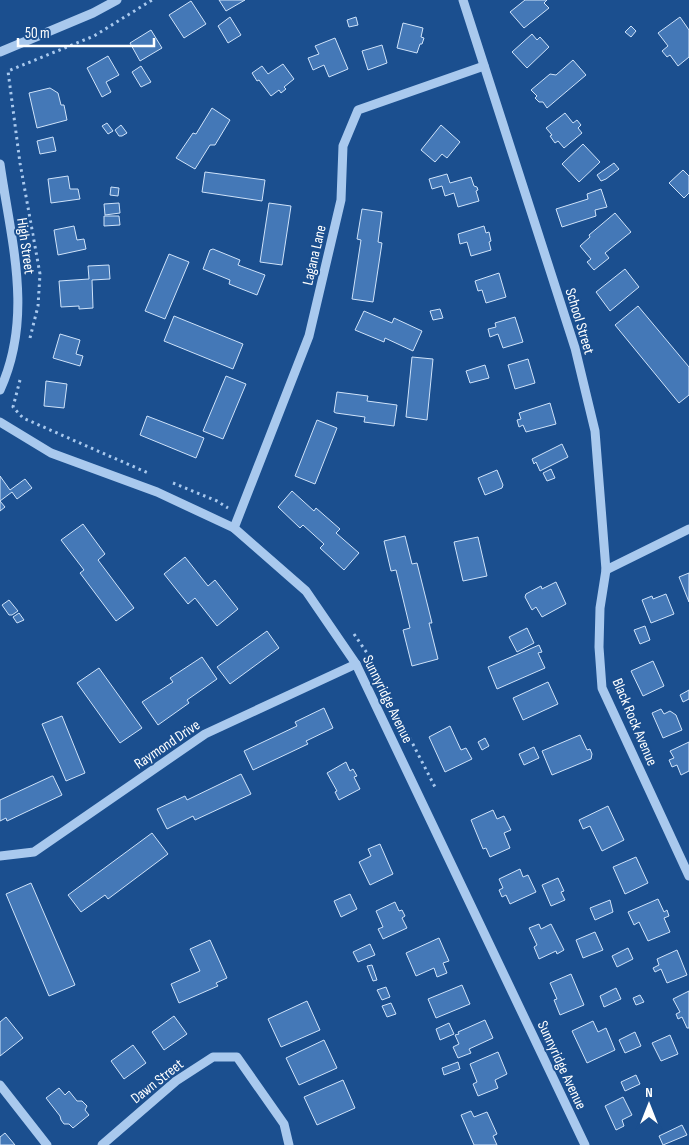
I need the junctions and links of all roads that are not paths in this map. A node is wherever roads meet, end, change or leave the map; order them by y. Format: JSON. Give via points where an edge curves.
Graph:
{"nodes":[{"id":1,"x":117,"y":0,"type":"edge"},
{"id":2,"x":463,"y":0,"type":"edge"},
{"id":3,"x":0,"y":52,"type":"edge"},
{"id":4,"x":484,"y":66,"type":"junction"},
{"id":5,"x":0,"y":164,"type":"edge"},
{"id":6,"x":0,"y":390,"type":"edge"},
{"id":7,"x":0,"y":422,"type":"edge"},
{"id":8,"x":234,"y":528,"type":"junction"},
{"id":9,"x":689,"y":529,"type":"edge"},
{"id":10,"x":606,"y":570,"type":"junction"},
{"id":11,"x":356,"y":664,"type":"junction"},
{"id":12,"x":0,"y":856,"type":"edge"},
{"id":13,"x":689,"y":876,"type":"edge"},
{"id":14,"x":0,"y":1085,"type":"edge"},
{"id":15,"x":47,"y":1145,"type":"edge"},
{"id":16,"x":102,"y":1145,"type":"edge"},
{"id":17,"x":289,"y":1145,"type":"edge"},
{"id":18,"x":585,"y":1145,"type":"edge"}],
"edges":[{"from":1,"to":3,"type":"street"},
{"from":2,"to":4,"type":"street","name":"School Street"},
{"from":4,"to":8,"type":"street","name":"Lagana Lane","via":[[358,110],[343,146],[341,200],[309,336]]},
{"from":4,"to":10,"type":"street","name":"School Street","via":[[575,348],[595,431]]},
{"from":5,"to":6,"type":"street","name":"High Street","via":[[18,276],[17,332]]},
{"from":7,"to":8,"type":"street","name":"Sunnyridge Avenue","via":[[51,453],[156,492]]},
{"from":8,"to":11,"type":"street","name":"Sunnyridge Avenue","via":[[306,591]]},
{"from":9,"to":10,"type":"street"},
{"from":10,"to":13,"type":"street","name":"Black Rock Avenue","via":[[598,647],[602,688]]},
{"from":11,"to":12,"type":"street","name":"Raymond Drive","via":[[205,734],[34,852]]},
{"from":11,"to":18,"type":"street","name":"Sunnyridge Avenue"},
{"from":14,"to":15,"type":"street"},
{"from":16,"to":17,"type":"street","name":"Dawn Street","via":[[184,1076],[213,1057],[237,1057],[284,1124]]}]}
